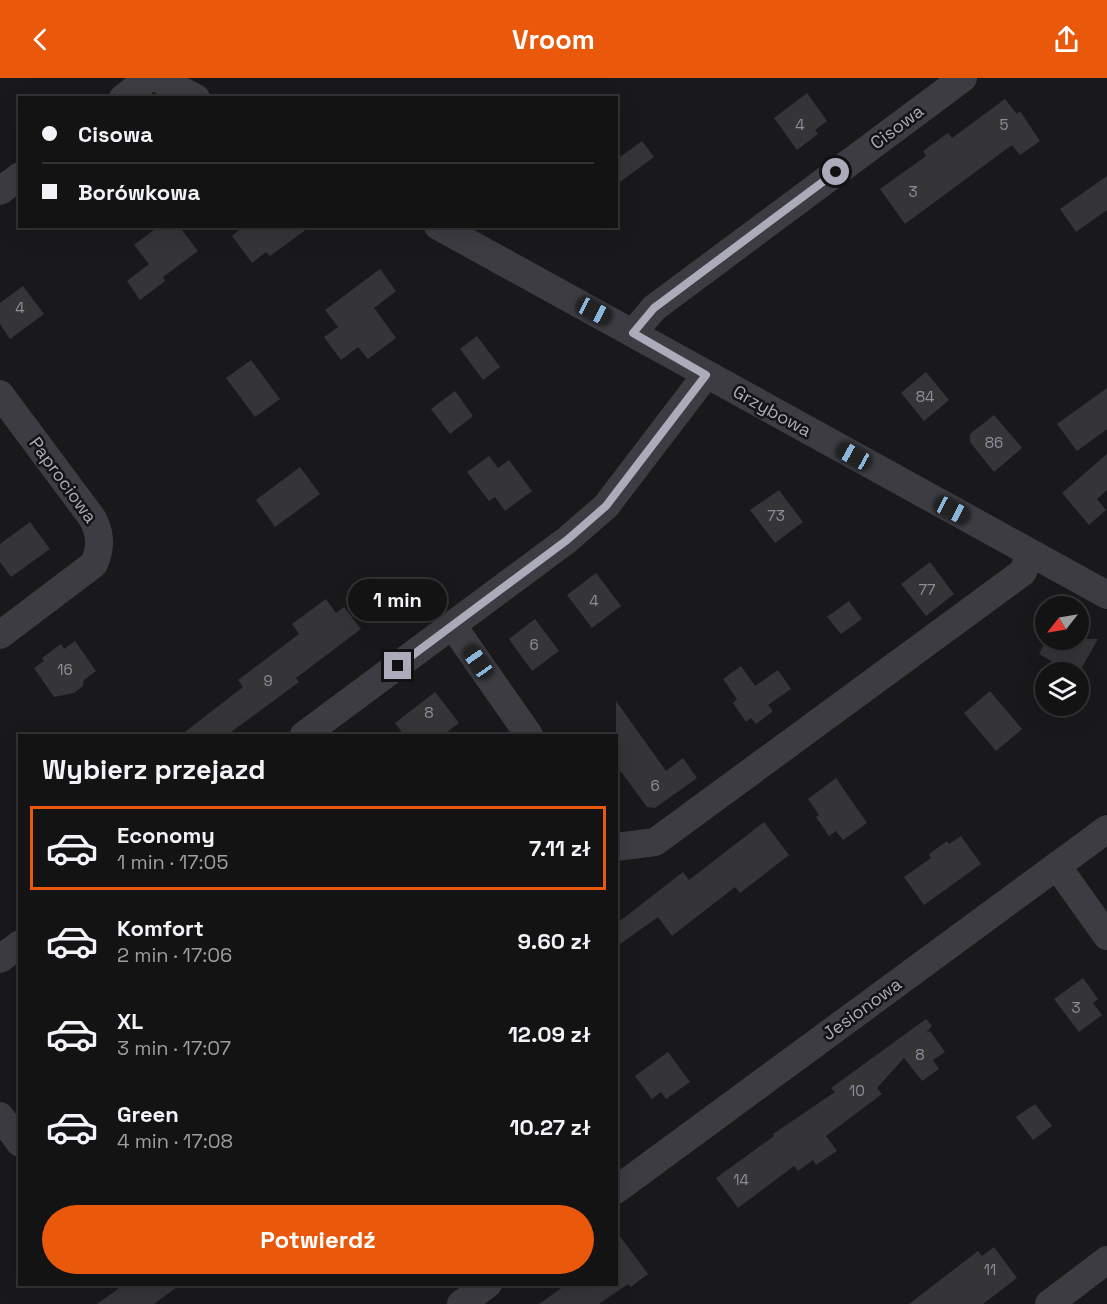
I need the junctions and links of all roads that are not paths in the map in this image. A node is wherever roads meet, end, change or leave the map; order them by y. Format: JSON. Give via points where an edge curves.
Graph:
{"nodes":[{"id":1,"x":149,"y":78,"type":"edge"},
{"id":2,"x":157,"y":78,"type":"edge"},
{"id":3,"x":963,"y":78,"type":"edge"},
{"id":4,"x":126,"y":96,"type":"edge"},
{"id":5,"x":192,"y":96,"type":"edge"},
{"id":6,"x":18,"y":178,"type":"edge"},
{"id":7,"x":0,"y":191,"type":"edge"},
{"id":8,"x":442,"y":228,"type":"edge"},
{"id":9,"x":633,"y":333,"type":"junction"},
{"id":10,"x":706,"y":375,"type":"junction"},
{"id":11,"x":0,"y":394,"type":"edge"},
{"id":12,"x":1030,"y":553,"type":"junction"},
{"id":13,"x":1107,"y":596,"type":"edge"},
{"id":14,"x":453,"y":626,"type":"junction"},
{"id":15,"x":0,"y":635,"type":"edge"},
{"id":16,"x":305,"y":734,"type":"edge"},
{"id":17,"x":528,"y":734,"type":"edge"},
{"id":18,"x":1107,"y":829,"type":"edge"},
{"id":19,"x":618,"y":847,"type":"edge"},
{"id":20,"x":1057,"y":866,"type":"junction"},
{"id":21,"x":1107,"y":936,"type":"edge"},
{"id":22,"x":18,"y":946,"type":"edge"},
{"id":23,"x":0,"y":959,"type":"edge"},
{"id":24,"x":0,"y":1116,"type":"edge"},
{"id":25,"x":18,"y":1140,"type":"edge"},
{"id":26,"x":618,"y":1189,"type":"edge"},
{"id":27,"x":1107,"y":1260,"type":"edge"},
{"id":28,"x":485,"y":1286,"type":"edge"},
{"id":29,"x":461,"y":1304,"type":"edge"},
{"id":30,"x":1049,"y":1304,"type":"edge"}],
"edges":[{"from":1,"to":4,"type":"street"},
{"from":2,"to":5,"type":"street"},
{"from":3,"to":9,"type":"street","name":"Cisowa","via":[[654,308]]},
{"from":6,"to":7,"type":"street"},
{"from":8,"to":9,"type":"street","name":"Grzybowa"},
{"from":9,"to":10,"type":"street","name":"Grzybowa"},
{"from":10,"to":12,"type":"street","name":"Grzybowa"},
{"from":10,"to":14,"type":"street","via":[[606,506]]},
{"from":11,"to":15,"type":"street","name":"Paprociowa","via":[[93,519],[100,535],[94,564]]},
{"from":12,"to":13,"type":"street","name":"Grzybowa"},
{"from":12,"to":19,"type":"street","via":[[1023,572],[655,842]]},
{"from":14,"to":16,"type":"street"},
{"from":14,"to":17,"type":"street"},
{"from":18,"to":20,"type":"street","name":"Jesionowa"},
{"from":20,"to":21,"type":"street"},
{"from":20,"to":26,"type":"street","name":"Jesionowa"},
{"from":22,"to":23,"type":"street"},
{"from":24,"to":25,"type":"street"},
{"from":27,"to":30,"type":"street"},
{"from":28,"to":29,"type":"street"}]}
